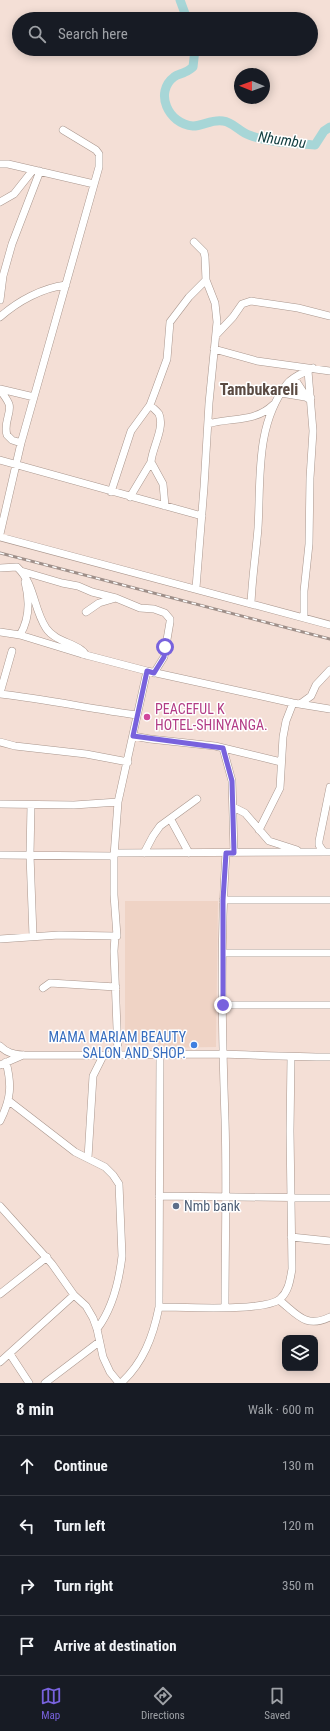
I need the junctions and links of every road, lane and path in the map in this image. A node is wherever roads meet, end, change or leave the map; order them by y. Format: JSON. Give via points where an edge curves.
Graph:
{"nodes":[{"id":1,"x":63,"y":130,"type":"dead end"},
{"id":2,"x":0,"y":164,"type":"edge"},
{"id":3,"x":36,"y":170,"type":"junction"},
{"id":4,"x":94,"y":184,"type":"junction"},
{"id":5,"x":0,"y":202,"type":"edge"},
{"id":6,"x":194,"y":242,"type":"dead end"},
{"id":7,"x":2,"y":275,"type":"edge"},
{"id":8,"x":206,"y":280,"type":"junction"},
{"id":9,"x":66,"y":285,"type":"junction"},
{"id":10,"x":0,"y":300,"type":"edge"},
{"id":11,"x":330,"y":316,"type":"edge"},
{"id":12,"x":0,"y":317,"type":"edge"},
{"id":13,"x":217,"y":334,"type":"junction"},
{"id":14,"x":214,"y":349,"type":"junction"},
{"id":15,"x":310,"y":370,"type":"junction"},
{"id":16,"x":330,"y":371,"type":"edge"},
{"id":17,"x":294,"y":378,"type":"junction"},
{"id":18,"x":0,"y":390,"type":"edge"},
{"id":19,"x":281,"y":393,"type":"junction"},
{"id":20,"x":34,"y":397,"type":"junction"},
{"id":21,"x":309,"y":398,"type":"junction"},
{"id":22,"x":275,"y":403,"type":"junction"},
{"id":23,"x":150,"y":405,"type":"junction"},
{"id":24,"x":208,"y":424,"type":"junction"},
{"id":25,"x":21,"y":443,"type":"junction"},
{"id":26,"x":0,"y":460,"type":"edge"},
{"id":27,"x":151,"y":462,"type":"junction"},
{"id":28,"x":15,"y":465,"type":"junction"},
{"id":29,"x":111,"y":492,"type":"junction"},
{"id":30,"x":130,"y":496,"type":"junction"},
{"id":31,"x":166,"y":506,"type":"junction"},
{"id":32,"x":202,"y":516,"type":"junction"},
{"id":33,"x":0,"y":535,"type":"edge"},
{"id":34,"x":0,"y":568,"type":"edge"},
{"id":35,"x":21,"y":571,"type":"junction"},
{"id":36,"x":196,"y":588,"type":"junction"},
{"id":37,"x":116,"y":598,"type":"junction"},
{"id":38,"x":251,"y":604,"type":"junction"},
{"id":39,"x":86,"y":612,"type":"dead end"},
{"id":40,"x":304,"y":618,"type":"junction"},
{"id":41,"x":330,"y":625,"type":"edge"},
{"id":42,"x":0,"y":632,"type":"edge"},
{"id":43,"x":20,"y":635,"type":"junction"},
{"id":44,"x":12,"y":651,"type":"dead end"},
{"id":45,"x":86,"y":656,"type":"junction"},
{"id":46,"x":330,"y":670,"type":"edge"},
{"id":47,"x":151,"y":672,"type":"junction"},
{"id":48,"x":0,"y":694,"type":"edge"},
{"id":49,"x":297,"y":704,"type":"junction"},
{"id":50,"x":330,"y":709,"type":"edge"},
{"id":51,"x":137,"y":715,"type":"junction"},
{"id":52,"x":133,"y":736,"type":"junction"},
{"id":53,"x":0,"y":742,"type":"edge"},
{"id":54,"x":223,"y":748,"type":"junction"},
{"id":55,"x":128,"y":762,"type":"junction"},
{"id":56,"x":281,"y":762,"type":"junction"},
{"id":57,"x":330,"y":787,"type":"edge"},
{"id":58,"x":198,"y":799,"type":"dead end"},
{"id":59,"x":118,"y":802,"type":"junction"},
{"id":60,"x":0,"y":804,"type":"edge"},
{"id":61,"x":31,"y":804,"type":"junction"},
{"id":62,"x":233,"y":807,"type":"junction"},
{"id":63,"x":328,"y":811,"type":"edge"},
{"id":64,"x":171,"y":820,"type":"junction"},
{"id":65,"x":259,"y":830,"type":"junction"},
{"id":66,"x":298,"y":851,"type":"junction"},
{"id":67,"x":326,"y":852,"type":"edge"},
{"id":68,"x":144,"y":853,"type":"junction"},
{"id":69,"x":189,"y":853,"type":"junction"},
{"id":70,"x":226,"y":853,"type":"junction"},
{"id":71,"x":234,"y":853,"type":"junction"},
{"id":72,"x":115,"y":854,"type":"junction"},
{"id":73,"x":0,"y":855,"type":"edge"},
{"id":74,"x":30,"y":855,"type":"junction"},
{"id":75,"x":223,"y":900,"type":"junction"},
{"id":76,"x":330,"y":900,"type":"edge"},
{"id":77,"x":33,"y":936,"type":"junction"},
{"id":78,"x":115,"y":936,"type":"junction"},
{"id":79,"x":0,"y":939,"type":"edge"},
{"id":80,"x":223,"y":953,"type":"junction"},
{"id":81,"x":330,"y":953,"type":"edge"},
{"id":82,"x":116,"y":987,"type":"junction"},
{"id":83,"x":43,"y":988,"type":"dead end"},
{"id":84,"x":223,"y":1005,"type":"junction"},
{"id":85,"x":330,"y":1005,"type":"edge"},
{"id":86,"x":0,"y":1046,"type":"edge"},
{"id":87,"x":23,"y":1054,"type":"junction"},
{"id":88,"x":118,"y":1054,"type":"junction"},
{"id":89,"x":160,"y":1054,"type":"junction"},
{"id":90,"x":222,"y":1054,"type":"junction"},
{"id":91,"x":103,"y":1056,"type":"junction"},
{"id":92,"x":291,"y":1057,"type":"junction"},
{"id":93,"x":330,"y":1057,"type":"edge"},
{"id":94,"x":3,"y":1063,"type":"edge"},
{"id":95,"x":8,"y":1101,"type":"junction"},
{"id":96,"x":0,"y":1121,"type":"edge"},
{"id":97,"x":88,"y":1158,"type":"junction"},
{"id":98,"x":159,"y":1196,"type":"junction"},
{"id":99,"x":225,"y":1197,"type":"junction"},
{"id":100,"x":291,"y":1197,"type":"junction"},
{"id":101,"x":330,"y":1198,"type":"edge"},
{"id":102,"x":0,"y":1206,"type":"edge"},
{"id":103,"x":291,"y":1237,"type":"junction"},
{"id":104,"x":330,"y":1241,"type":"edge"},
{"id":105,"x":46,"y":1257,"type":"junction"},
{"id":106,"x":1,"y":1290,"type":"edge"},
{"id":107,"x":74,"y":1294,"type":"junction"},
{"id":108,"x":279,"y":1300,"type":"junction"},
{"id":109,"x":159,"y":1307,"type":"junction"},
{"id":110,"x":225,"y":1307,"type":"junction"},
{"id":111,"x":330,"y":1318,"type":"edge"},
{"id":112,"x":97,"y":1329,"type":"junction"},
{"id":113,"x":99,"y":1342,"type":"junction"},
{"id":114,"x":10,"y":1354,"type":"junction"},
{"id":115,"x":0,"y":1362,"type":"edge"},
{"id":116,"x":29,"y":1383,"type":"edge"},
{"id":117,"x":45,"y":1383,"type":"edge"},
{"id":118,"x":120,"y":1383,"type":"edge"}],
"edges":[{"from":1,"to":4,"type":"street","via":[[99,154],[99,167]]},
{"from":2,"to":3,"type":"street"},
{"from":3,"to":4,"type":"street"},
{"from":3,"to":5,"type":"street","via":[[14,194]]},
{"from":3,"to":7,"type":"street"},
{"from":4,"to":9,"type":"street"},
{"from":6,"to":8,"type":"street","via":[[204,252]]},
{"from":7,"to":10,"type":"street"},
{"from":8,"to":13,"type":"street","via":[[217,311]]},
{"from":8,"to":23,"type":"street","via":[[170,322],[166,359]]},
{"from":9,"to":12,"type":"street","via":[[27,298]]},
{"from":9,"to":20,"type":"street"},
{"from":11,"to":13,"type":"street","via":[[298,308],[251,302],[242,304]]},
{"from":13,"to":14,"type":"street"},
{"from":14,"to":15,"type":"street","via":[[257,361]]},
{"from":14,"to":24,"type":"street"},
{"from":15,"to":16,"type":"street"},
{"from":15,"to":17,"type":"street"},
{"from":15,"to":21,"type":"street"},
{"from":17,"to":19,"type":"street"},
{"from":17,"to":21,"type":"street"},
{"from":18,"to":20,"type":"street"},
{"from":18,"to":25,"type":"street","via":[[10,408],[5,422],[6,435]]},
{"from":19,"to":21,"type":"street"},
{"from":19,"to":22,"type":"street"},
{"from":20,"to":25,"type":"street"},
{"from":21,"to":40,"type":"street","via":[[313,416]]},
{"from":22,"to":24,"type":"street","via":[[259,415]]},
{"from":22,"to":38,"type":"street","via":[[261,453],[258,529],[252,571]]},
{"from":23,"to":27,"type":"street","via":[[158,412],[160,424]]},
{"from":23,"to":29,"type":"street","via":[[131,432]]},
{"from":24,"to":32,"type":"street"},
{"from":25,"to":28,"type":"street"},
{"from":26,"to":28,"type":"street"},
{"from":27,"to":30,"type":"street"},
{"from":27,"to":31,"type":"street","via":[[163,484]]},
{"from":28,"to":29,"type":"street"},
{"from":28,"to":33,"type":"street"},
{"from":29,"to":30,"type":"street"},
{"from":30,"to":31,"type":"street"},
{"from":31,"to":32,"type":"street"},
{"from":32,"to":36,"type":"street"},
{"from":33,"to":36,"type":"street"},
{"from":34,"to":35,"type":"street","via":[[17,567]]},
{"from":35,"to":37,"type":"street"},
{"from":35,"to":43,"type":"street","via":[[27,589],[28,608],[25,627]]},
{"from":35,"to":45,"type":"street","via":[[30,584],[40,617],[47,629],[54,636],[79,648]]},
{"from":36,"to":38,"type":"street"},
{"from":37,"to":39,"type":"street","via":[[99,603]]},
{"from":37,"to":47,"type":"street","via":[[140,608],[160,611],[170,619],[164,657]]},
{"from":38,"to":40,"type":"street"},
{"from":40,"to":41,"type":"street"},
{"from":42,"to":43,"type":"street"},
{"from":43,"to":45,"type":"street"},
{"from":44,"to":48,"type":"street"},
{"from":45,"to":47,"type":"street"},
{"from":46,"to":49,"type":"street","via":[[316,685],[311,696]]},
{"from":47,"to":49,"type":"street"},
{"from":47,"to":51,"type":"street"},
{"from":48,"to":51,"type":"street"},
{"from":49,"to":50,"type":"street"},
{"from":49,"to":56,"type":"street","via":[[286,721]]},
{"from":51,"to":52,"type":"street"},
{"from":52,"to":54,"type":"street"},
{"from":52,"to":55,"type":"street"},
{"from":53,"to":55,"type":"street"},
{"from":54,"to":56,"type":"street"},
{"from":54,"to":62,"type":"street","via":[[232,781]]},
{"from":55,"to":59,"type":"street"},
{"from":56,"to":65,"type":"street","via":[[280,788]]},
{"from":57,"to":63,"type":"street"},
{"from":58,"to":64,"type":"street"},
{"from":59,"to":61,"type":"street"},
{"from":59,"to":72,"type":"street"},
{"from":60,"to":61,"type":"street"},
{"from":61,"to":74,"type":"street"},
{"from":62,"to":65,"type":"street","via":[[245,813]]},
{"from":62,"to":71,"type":"street"},
{"from":63,"to":67,"type":"street","via":[[319,841],[319,845]]},
{"from":64,"to":68,"type":"street","via":[[158,830]]},
{"from":64,"to":69,"type":"street"},
{"from":65,"to":66,"type":"street","via":[[269,841]]},
{"from":66,"to":67,"type":"street"},
{"from":66,"to":71,"type":"street"},
{"from":68,"to":69,"type":"street"},
{"from":68,"to":72,"type":"street"},
{"from":69,"to":70,"type":"street"},
{"from":70,"to":71,"type":"street"},
{"from":70,"to":75,"type":"street"},
{"from":72,"to":74,"type":"street"},
{"from":72,"to":78,"type":"street"},
{"from":73,"to":74,"type":"street"},
{"from":74,"to":77,"type":"street"},
{"from":75,"to":76,"type":"street"},
{"from":75,"to":80,"type":"street"},
{"from":77,"to":78,"type":"street"},
{"from":77,"to":79,"type":"street"},
{"from":78,"to":82,"type":"street"},
{"from":80,"to":81,"type":"street"},
{"from":80,"to":84,"type":"street"},
{"from":82,"to":83,"type":"street","via":[[50,983]]},
{"from":82,"to":88,"type":"street"},
{"from":84,"to":85,"type":"street"},
{"from":84,"to":90,"type":"street"},
{"from":86,"to":87,"type":"street","via":[[5,1051]]},
{"from":87,"to":91,"type":"street"},
{"from":87,"to":94,"type":"street"},
{"from":88,"to":89,"type":"street"},
{"from":88,"to":91,"type":"street"},
{"from":89,"to":90,"type":"street"},
{"from":89,"to":98,"type":"street"},
{"from":90,"to":92,"type":"street"},
{"from":90,"to":99,"type":"street"},
{"from":91,"to":97,"type":"street","via":[[93,1076]]},
{"from":92,"to":93,"type":"street"},
{"from":92,"to":100,"type":"street"},
{"from":94,"to":95,"type":"street","via":[[11,1087]]},
{"from":95,"to":96,"type":"street"},
{"from":95,"to":97,"type":"street","via":[[75,1152]]},
{"from":97,"to":112,"type":"street","via":[[105,1167],[113,1175],[120,1192],[121,1267],[112,1305]]},
{"from":98,"to":99,"type":"street"},
{"from":98,"to":109,"type":"street"},
{"from":99,"to":100,"type":"street"},
{"from":99,"to":110,"type":"street"},
{"from":100,"to":101,"type":"street"},
{"from":100,"to":103,"type":"street"},
{"from":102,"to":105,"type":"street"},
{"from":103,"to":104,"type":"street"},
{"from":103,"to":108,"type":"street","via":[[292,1268],[287,1290]]},
{"from":105,"to":106,"type":"street"},
{"from":105,"to":107,"type":"street"},
{"from":107,"to":112,"type":"street","via":[[86,1306]]},
{"from":107,"to":114,"type":"street"},
{"from":108,"to":110,"type":"street","via":[[266,1305]]},
{"from":108,"to":111,"type":"street","via":[[303,1320],[314,1322]]},
{"from":109,"to":110,"type":"street"},
{"from":109,"to":118,"type":"street","via":[[153,1333],[144,1354],[134,1370]]},
{"from":112,"to":113,"type":"street"},
{"from":113,"to":117,"type":"street"},
{"from":113,"to":118,"type":"street","via":[[110,1372]]},
{"from":114,"to":115,"type":"street"},
{"from":114,"to":116,"type":"street"}]}
